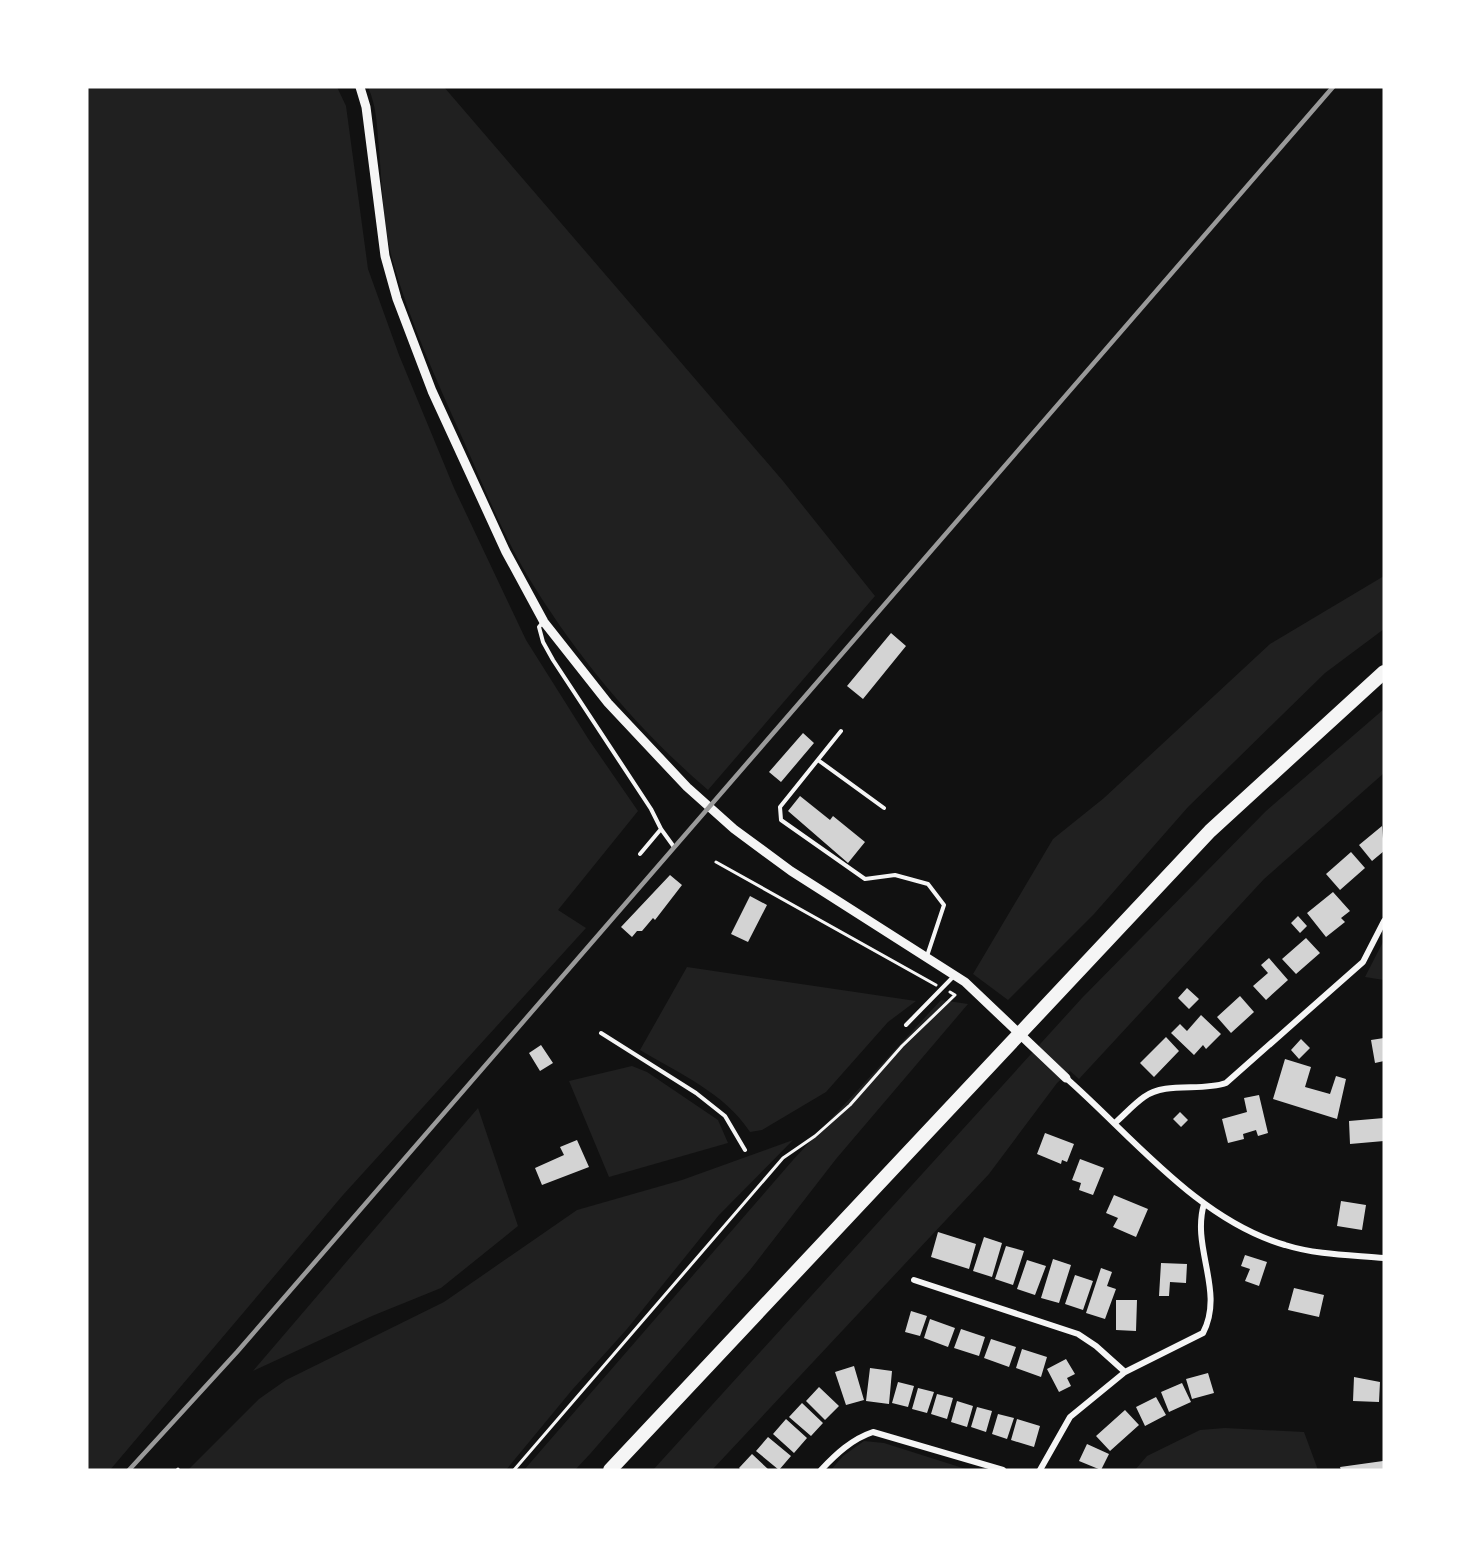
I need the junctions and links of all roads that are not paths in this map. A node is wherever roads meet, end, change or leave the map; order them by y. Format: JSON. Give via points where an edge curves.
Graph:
{"nodes":[{"id":1,"x":360,"y":87,"type":"edge"},
{"id":2,"x":544,"y":621,"type":"junction"},
{"id":3,"x":1384,"y":672,"type":"edge"},
{"id":4,"x":841,"y":731,"type":"dead end"},
{"id":5,"x":818,"y":760,"type":"junction"},
{"id":6,"x":884,"y":808,"type":"dead end"},
{"id":7,"x":661,"y":830,"type":"junction"},
{"id":8,"x":674,"y":847,"type":"dead end"},
{"id":9,"x":640,"y":854,"type":"dead end"},
{"id":10,"x":1384,"y":921,"type":"edge"},
{"id":11,"x":926,"y":957,"type":"junction"},
{"id":12,"x":955,"y":975,"type":"junction"},
{"id":13,"x":906,"y":1025,"type":"dead end"},
{"id":14,"x":601,"y":1033,"type":"dead end"},
{"id":15,"x":1066,"y":1078,"type":"joint"},
{"id":16,"x":1116,"y":1122,"type":"junction"},
{"id":17,"x":745,"y":1150,"type":"dead end"},
{"id":18,"x":1204,"y":1204,"type":"junction"},
{"id":19,"x":1384,"y":1258,"type":"edge"},
{"id":20,"x":914,"y":1280,"type":"dead end"},
{"id":21,"x":1125,"y":1372,"type":"junction"},
{"id":22,"x":610,"y":1470,"type":"edge"},
{"id":23,"x":821,"y":1470,"type":"edge"},
{"id":24,"x":1003,"y":1470,"type":"edge"},
{"id":25,"x":1040,"y":1470,"type":"edge"}],
"edges":[{"from":1,"to":2,"type":"street","via":[[366,107],[385,256],[397,299],[432,391],[506,552]]},
{"from":2,"to":7,"type":"lane","via":[[539,627],[553,660],[624,766]]},
{"from":2,"to":11,"type":"street","via":[[608,704],[687,787],[734,829],[791,871]]},
{"from":3,"to":22,"type":"highway","via":[[1210,831]]},
{"from":4,"to":5,"type":"lane"},
{"from":5,"to":6,"type":"lane"},
{"from":5,"to":11,"type":"lane","via":[[780,807],[781,820],[864,879],[895,875],[928,884],[944,905]]},
{"from":7,"to":8,"type":"lane"},
{"from":7,"to":9,"type":"lane"},
{"from":10,"to":16,"type":"street","via":[[1364,962],[1226,1083],[1145,1095]]},
{"from":11,"to":12,"type":"street"},
{"from":12,"to":13,"type":"lane"},
{"from":12,"to":15,"type":"street"},
{"from":14,"to":17,"type":"lane","via":[[725,1116]]},
{"from":15,"to":16,"type":"street"},
{"from":16,"to":18,"type":"street"},
{"from":18,"to":19,"type":"street","via":[[1254,1233],[1284,1245]]},
{"from":18,"to":21,"type":"street","via":[[1199,1222],[1200,1245],[1211,1288],[1209,1321],[1203,1333],[1192,1341]]},
{"from":20,"to":21,"type":"street","via":[[1078,1334]]},
{"from":21,"to":25,"type":"street","via":[[1070,1417]]},
{"from":23,"to":24,"type":"street","via":[[851,1444],[873,1432]]}]}
